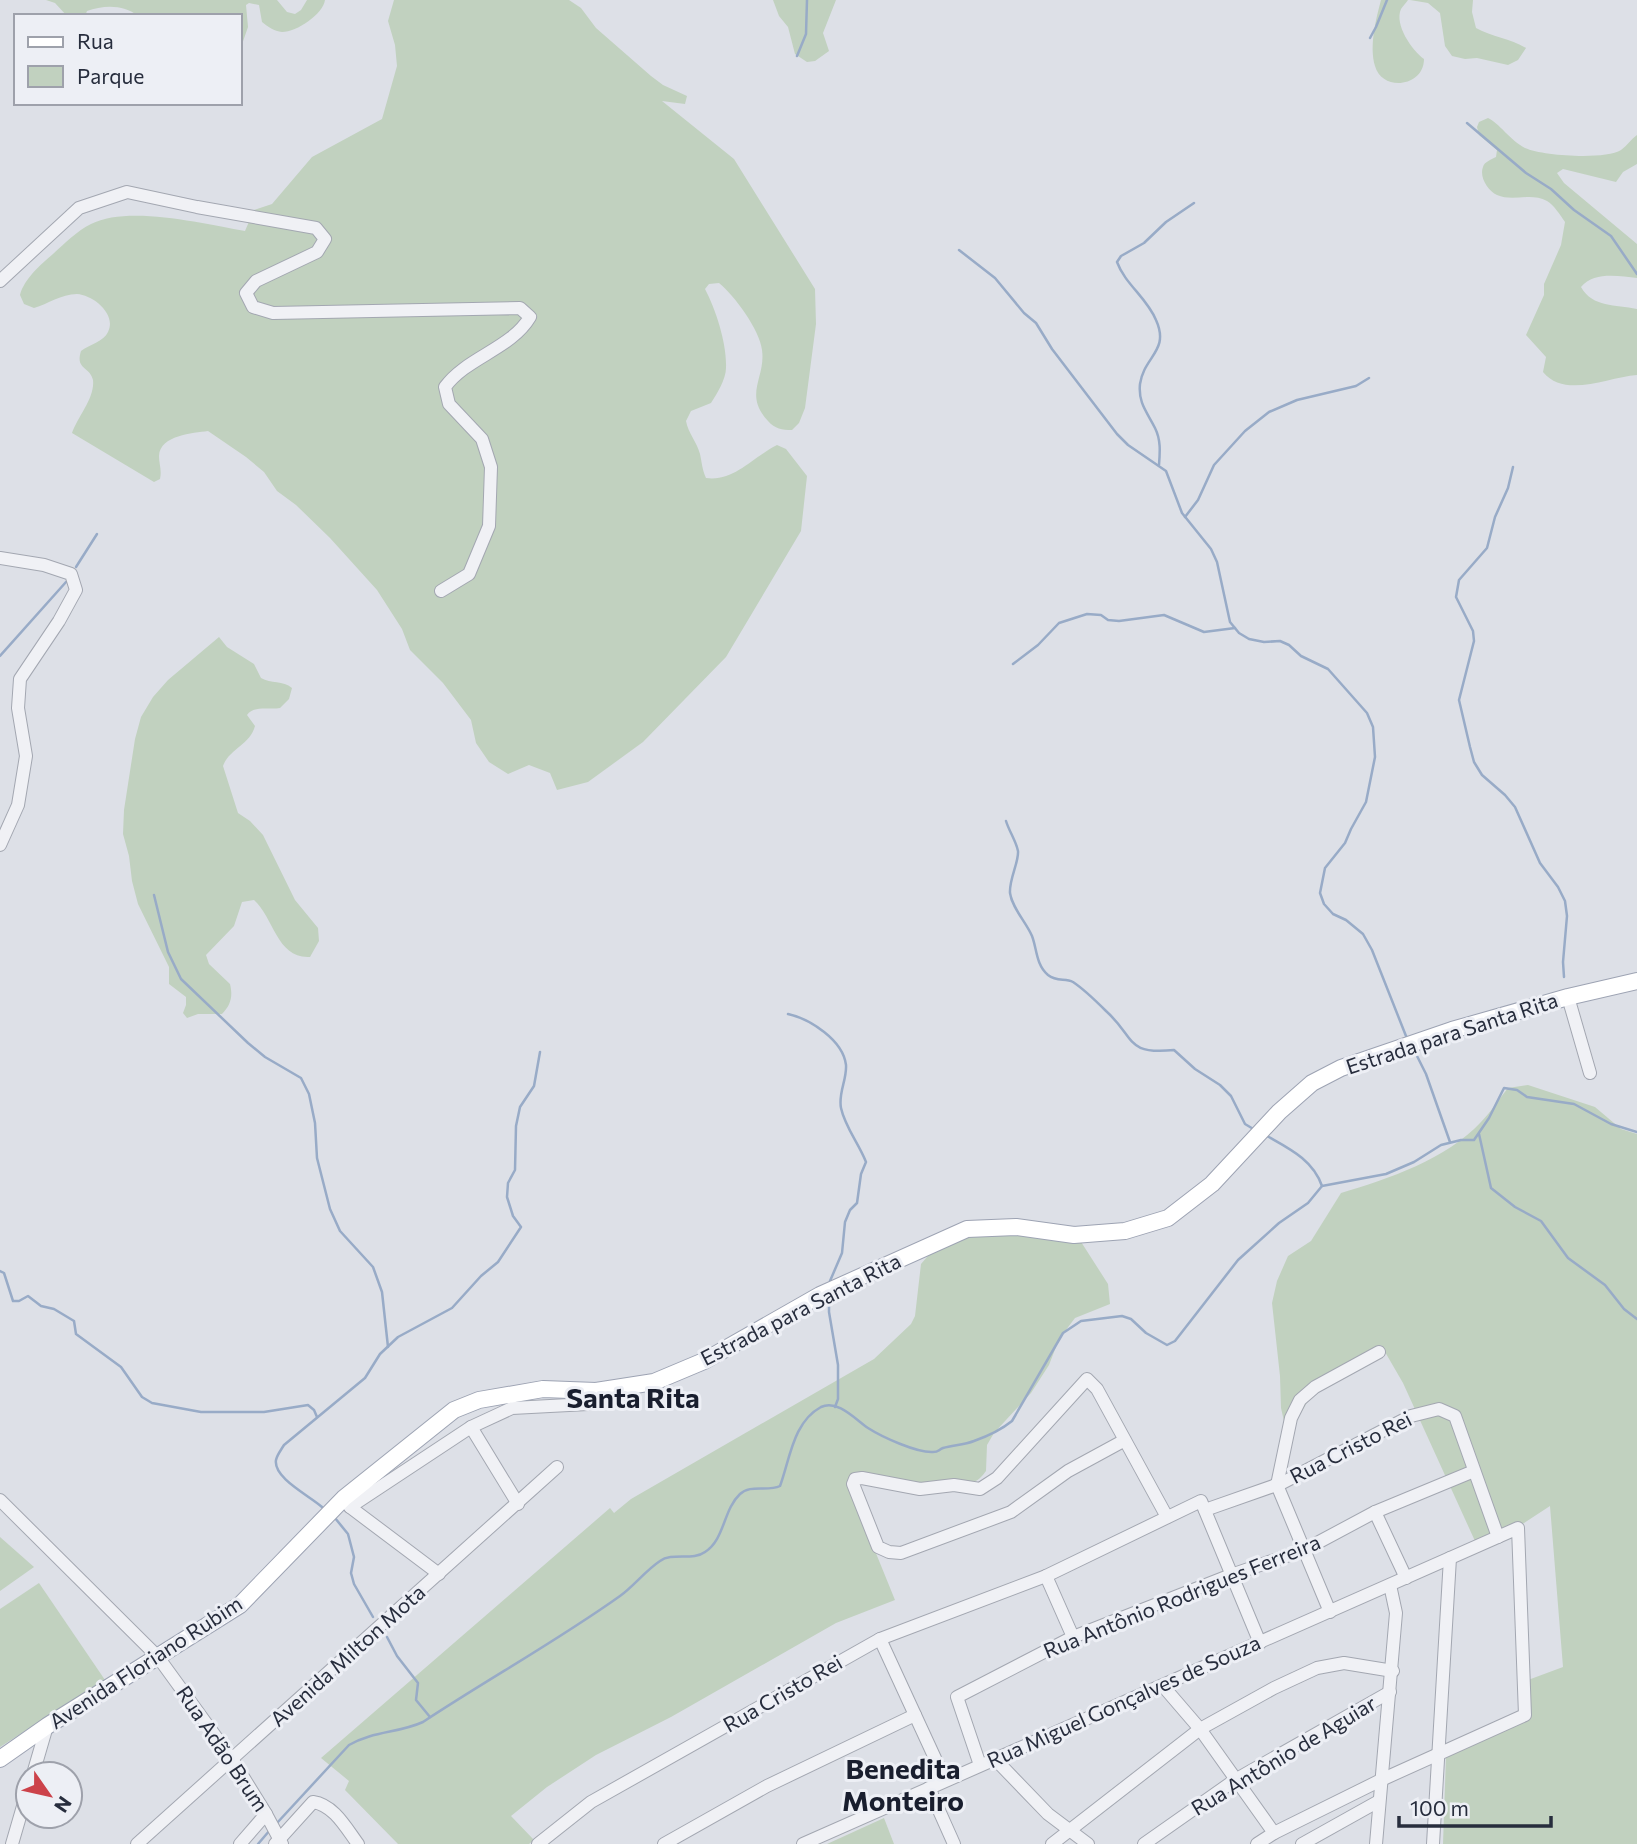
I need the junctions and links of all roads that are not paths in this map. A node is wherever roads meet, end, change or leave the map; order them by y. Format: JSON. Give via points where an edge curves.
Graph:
{"nodes":[{"id":1,"x":0,"y":281,"type":"edge"},
{"id":2,"x":0,"y":558,"type":"edge"},
{"id":3,"x":441,"y":591,"type":"dead end"},
{"id":4,"x":0,"y":845,"type":"edge"},
{"id":5,"x":1637,"y":981,"type":"edge"},
{"id":6,"x":1568,"y":997,"type":"junction"},
{"id":7,"x":1590,"y":1073,"type":"dead end"},
{"id":8,"x":1379,"y":1352,"type":"dead end"},
{"id":9,"x":596,"y":1391,"type":"junction"},
{"id":10,"x":471,"y":1427,"type":"junction"},
{"id":11,"x":1125,"y":1440,"type":"junction"},
{"id":12,"x":557,"y":1467,"type":"dead end"},
{"id":13,"x":1474,"y":1471,"type":"junction"},
{"id":14,"x":1277,"y":1485,"type":"junction"},
{"id":15,"x":0,"y":1500,"type":"edge"},
{"id":16,"x":347,"y":1502,"type":"junction"},
{"id":17,"x":518,"y":1504,"type":"junction"},
{"id":18,"x":1203,"y":1506,"type":"junction"},
{"id":19,"x":1375,"y":1512,"type":"junction"},
{"id":20,"x":1167,"y":1517,"type":"junction"},
{"id":21,"x":1498,"y":1537,"type":"junction"},
{"id":22,"x":1304,"y":1550,"type":"junction"},
{"id":23,"x":1450,"y":1558,"type":"junction"},
{"id":24,"x":439,"y":1574,"type":"junction"},
{"id":25,"x":1231,"y":1575,"type":"junction"},
{"id":26,"x":1046,"y":1576,"type":"junction"},
{"id":27,"x":1406,"y":1578,"type":"junction"},
{"id":28,"x":1390,"y":1585,"type":"junction"},
{"id":29,"x":1330,"y":1612,"type":"junction"},
{"id":30,"x":1073,"y":1637,"type":"junction"},
{"id":31,"x":880,"y":1639,"type":"junction"},
{"id":32,"x":1260,"y":1643,"type":"junction"},
{"id":33,"x":158,"y":1657,"type":"junction"},
{"id":34,"x":1393,"y":1671,"type":"junction"},
{"id":35,"x":1163,"y":1686,"type":"junction"},
{"id":36,"x":1390,"y":1692,"type":"junction"},
{"id":37,"x":915,"y":1715,"type":"junction"},
{"id":38,"x":47,"y":1726,"type":"junction"},
{"id":39,"x":1200,"y":1729,"type":"junction"},
{"id":40,"x":1438,"y":1754,"type":"junction"},
{"id":41,"x":994,"y":1758,"type":"junction"},
{"id":42,"x":0,"y":1759,"type":"edge"},
{"id":43,"x":232,"y":1759,"type":"junction"},
{"id":44,"x":37,"y":1760,"type":"edge"},
{"id":45,"x":980,"y":1765,"type":"junction"},
{"id":46,"x":945,"y":1780,"type":"junction"},
{"id":47,"x":1235,"y":1780,"type":"junction"},
{"id":48,"x":1381,"y":1780,"type":"junction"},
{"id":49,"x":929,"y":1788,"type":"junction"},
{"id":50,"x":1379,"y":1801,"type":"junction"},
{"id":51,"x":268,"y":1818,"type":"junction"},
{"id":52,"x":1070,"y":1830,"type":"junction"},
{"id":53,"x":1274,"y":1833,"type":"junction"},
{"id":54,"x":153,"y":1839,"type":"edge"},
{"id":55,"x":278,"y":1840,"type":"edge"},
{"id":56,"x":137,"y":1844,"type":"edge"},
{"id":57,"x":240,"y":1844,"type":"edge"},
{"id":58,"x":358,"y":1844,"type":"edge"},
{"id":59,"x":538,"y":1844,"type":"edge"},
{"id":60,"x":664,"y":1844,"type":"edge"},
{"id":61,"x":803,"y":1844,"type":"edge"},
{"id":62,"x":954,"y":1844,"type":"edge"},
{"id":63,"x":1052,"y":1844,"type":"edge"},
{"id":64,"x":1088,"y":1844,"type":"edge"},
{"id":65,"x":1144,"y":1844,"type":"edge"},
{"id":66,"x":1256,"y":1844,"type":"edge"},
{"id":67,"x":1302,"y":1844,"type":"edge"},
{"id":68,"x":1376,"y":1844,"type":"edge"},
{"id":69,"x":1433,"y":1844,"type":"edge"}],
"edges":[{"from":1,"to":3,"type":"street","via":[[79,208],[127,192],[316,228],[325,239],[317,252],[256,281],[247,293],[253,307],[273,313],[520,308],[530,317],[522,330],[454,375],[445,387],[449,404],[482,439],[491,467],[489,526],[469,574]]},
{"from":2,"to":4,"type":"street","via":[[71,574],[76,590],[20,679],[18,708],[26,756],[18,805]]},
{"from":5,"to":6,"type":"main road","name":"Estrada para Santa Rita"},
{"from":6,"to":7,"type":"street"},
{"from":6,"to":9,"type":"main road","name":"Estrada para Santa Rita","via":[[1371,1056],[1312,1083],[1212,1184],[1168,1218],[1125,1231],[1074,1235],[1016,1227],[967,1229],[820,1295],[704,1361],[654,1382]]},
{"from":8,"to":14,"type":"street","via":[[1300,1400],[1291,1418]]},
{"from":9,"to":10,"type":"street","name":"Avenida Floriano Rubim","via":[[588,1404],[512,1408]]},
{"from":9,"to":16,"type":"main road","name":"Estrada para Santa Rita","via":[[543,1389],[479,1400],[454,1410]]},
{"from":10,"to":16,"type":"street","name":"Avenida Floriano Rubim"},
{"from":10,"to":17,"type":"street"},
{"from":11,"to":11,"type":"street","via":[[1087,1379],[997,1478],[980,1489],[954,1485],[920,1489],[862,1478],[853,1484],[878,1547],[901,1553],[1011,1512],[1068,1471]]},
{"from":11,"to":20,"type":"street"},
{"from":12,"to":17,"type":"street","name":"Avenida Milton Mota"},
{"from":13,"to":14,"type":"street","name":"Rua Cristo Rei","via":[[1455,1416],[1439,1409],[1411,1416]]},
{"from":13,"to":19,"type":"street","name":"Rua Antônio Rodrigues Ferreira"},
{"from":13,"to":21,"type":"street","name":"Rua Cristo Rei"},
{"from":14,"to":18,"type":"street","name":"Rua Cristo Rei"},
{"from":14,"to":22,"type":"street"},
{"from":15,"to":33,"type":"street","name":"Rua Adão Brum"},
{"from":16,"to":24,"type":"street"},
{"from":16,"to":33,"type":"main road","name":"Avenida Floriano Rubim","via":[[240,1605]]},
{"from":17,"to":24,"type":"street","name":"Avenida Milton Mota"},
{"from":18,"to":20,"type":"street","name":"Rua Cristo Rei"},
{"from":18,"to":25,"type":"street"},
{"from":19,"to":22,"type":"street","name":"Rua Antônio Rodrigues Ferreira"},
{"from":19,"to":27,"type":"street"},
{"from":20,"to":26,"type":"street","name":"Rua Cristo Rei"},
{"from":21,"to":23,"type":"street","name":"Rua Miguel Gonçalves de Souza"},
{"from":21,"to":40,"type":"street","name":"Rua Miguel Gonçalves de Souza","via":[[1518,1528],[1525,1715]]},
{"from":22,"to":25,"type":"street","name":"Rua Antônio Rodrigues Ferreira"},
{"from":22,"to":29,"type":"street"},
{"from":23,"to":27,"type":"street","name":"Rua Miguel Gonçalves de Souza"},
{"from":23,"to":40,"type":"street"},
{"from":24,"to":43,"type":"street","name":"Avenida Milton Mota"},
{"from":25,"to":30,"type":"street","name":"Rua Antônio Rodrigues Ferreira"},
{"from":25,"to":32,"type":"street"},
{"from":26,"to":30,"type":"street"},
{"from":26,"to":31,"type":"street","name":"Rua Cristo Rei"},
{"from":27,"to":28,"type":"street","name":"Rua Miguel Gonçalves de Souza"},
{"from":28,"to":29,"type":"street","name":"Rua Miguel Gonçalves de Souza"},
{"from":28,"to":34,"type":"street","via":[[1396,1614]]},
{"from":29,"to":32,"type":"street","name":"Rua Miguel Gonçalves de Souza"},
{"from":30,"to":45,"type":"street","name":"Rua Antônio Rodrigues Ferreira","via":[[957,1697]]},
{"from":31,"to":37,"type":"street"},
{"from":31,"to":59,"type":"street","name":"Rua Cristo Rei","via":[[590,1802]]},
{"from":32,"to":35,"type":"street","name":"Rua Miguel Gonçalves de Souza"},
{"from":33,"to":38,"type":"main road","name":"Avenida Floriano Rubim"},
{"from":33,"to":43,"type":"street","name":"Rua Adão Brum"},
{"from":34,"to":36,"type":"street"},
{"from":34,"to":39,"type":"street","via":[[1344,1662],[1317,1668]]},
{"from":35,"to":39,"type":"street"},
{"from":35,"to":41,"type":"street","name":"Rua Miguel Gonçalves de Souza"},
{"from":36,"to":47,"type":"street","name":"Rua Antônio de Aguiar"},
{"from":36,"to":48,"type":"street"},
{"from":37,"to":46,"type":"street"},
{"from":37,"to":60,"type":"street","via":[[767,1786]]},
{"from":38,"to":42,"type":"main road","name":"Avenida Floriano Rubim"},
{"from":38,"to":44,"type":"street"},
{"from":39,"to":47,"type":"street"},
{"from":39,"to":52,"type":"street"},
{"from":40,"to":48,"type":"street"},
{"from":40,"to":69,"type":"street"},
{"from":41,"to":45,"type":"street","name":"Rua Miguel Gonçalves de Souza"},
{"from":41,"to":52,"type":"street","via":[[1048,1814]]},
{"from":43,"to":51,"type":"street","name":"Rua Adão Brum"},
{"from":43,"to":54,"type":"street","name":"Avenida Milton Mota"},
{"from":45,"to":46,"type":"street","name":"Rua Miguel Gonçalves de Souza"},
{"from":46,"to":49,"type":"street","name":"Rua Miguel Gonçalves de Souza"},
{"from":47,"to":53,"type":"street"},
{"from":47,"to":65,"type":"street","name":"Rua Antônio de Aguiar"},
{"from":48,"to":50,"type":"street"},
{"from":48,"to":53,"type":"street"},
{"from":49,"to":61,"type":"street","name":"Rua Miguel Gonçalves de Souza"},
{"from":49,"to":62,"type":"street"},
{"from":50,"to":67,"type":"street"},
{"from":50,"to":68,"type":"street"},
{"from":51,"to":55,"type":"street","name":"Rua Adão Brum"},
{"from":51,"to":57,"type":"street"},
{"from":52,"to":63,"type":"street"},
{"from":52,"to":64,"type":"street"},
{"from":53,"to":66,"type":"street"},
{"from":54,"to":56,"type":"street","name":"Avenida Milton Mota"},
{"from":55,"to":58,"type":"street","via":[[313,1802],[333,1811]]}]}
